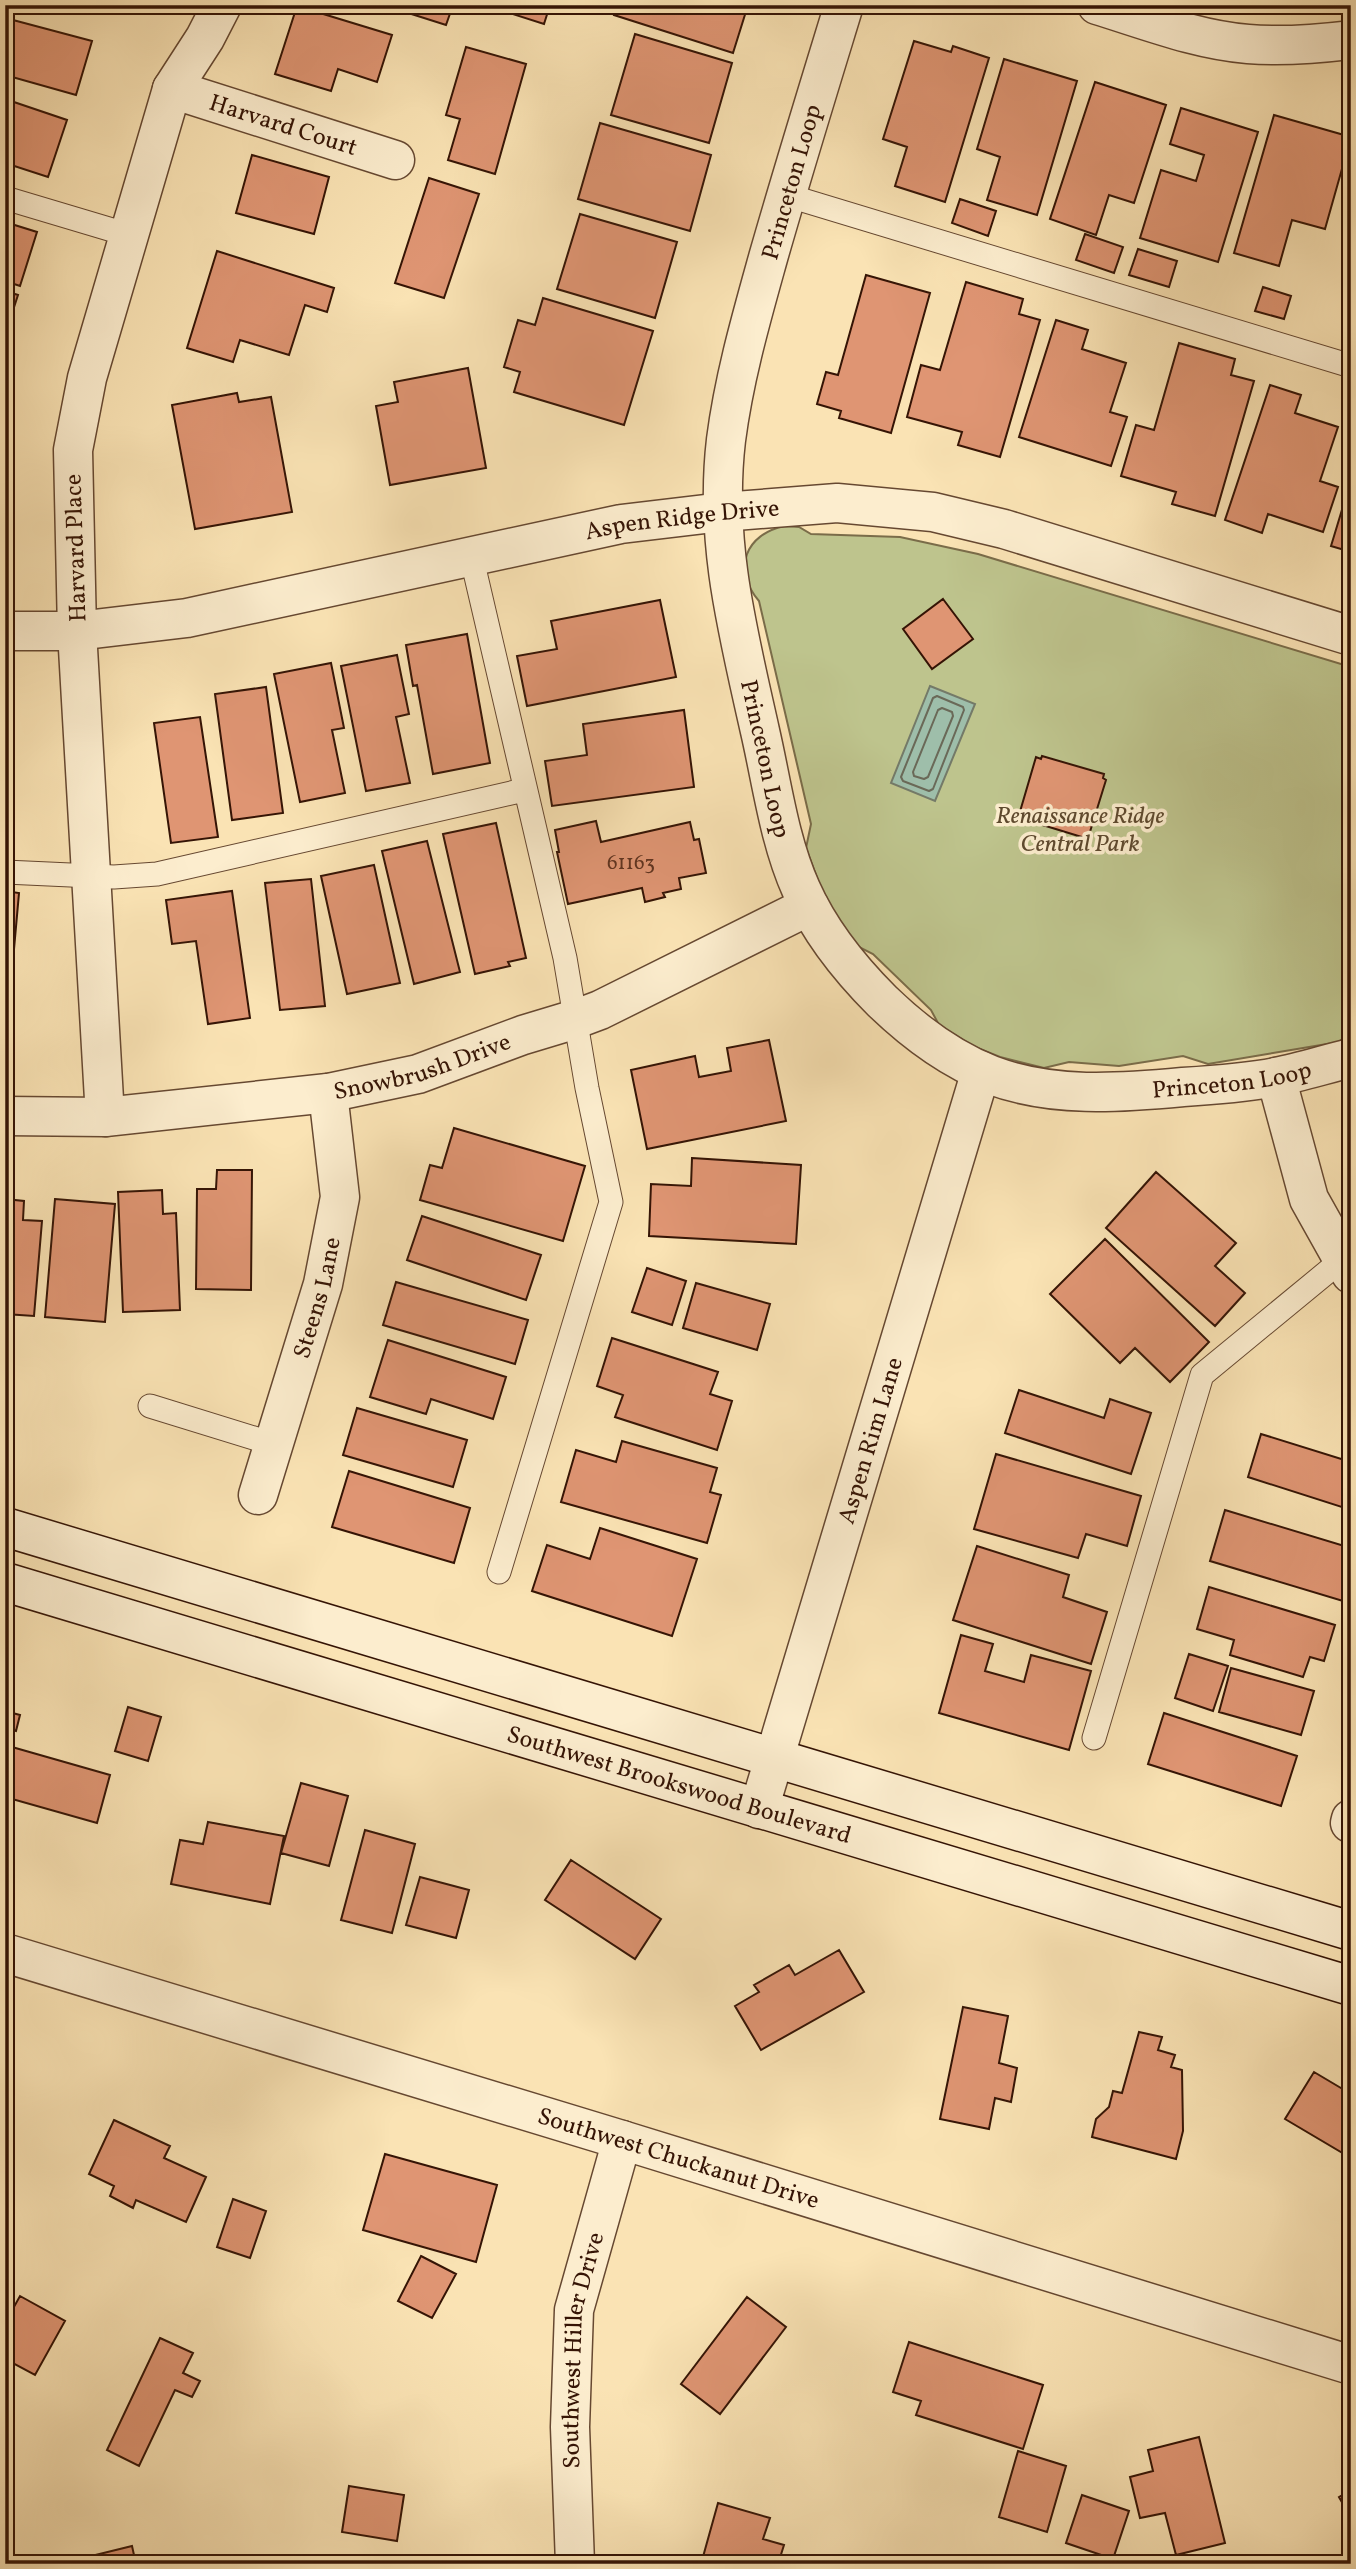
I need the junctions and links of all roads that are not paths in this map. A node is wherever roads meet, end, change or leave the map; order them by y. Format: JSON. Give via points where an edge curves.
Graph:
{"nodes":[{"id":1,"x":222,"y":5,"type":"edge"},
{"id":2,"x":844,"y":5,"type":"edge"},
{"id":3,"x":1097,"y":5,"type":"edge"},
{"id":4,"x":1351,"y":40,"type":"edge"},
{"id":5,"x":172,"y":89,"type":"junction"},
{"id":6,"x":396,"y":160,"type":"dead end"},
{"id":7,"x":786,"y":195,"type":"junction"},
{"id":8,"x":5,"y":198,"type":"edge"},
{"id":9,"x":129,"y":235,"type":"junction"},
{"id":10,"x":1351,"y":366,"type":"edge"},
{"id":11,"x":722,"y":512,"type":"junction"},
{"id":12,"x":471,"y":555,"type":"junction"},
{"id":13,"x":5,"y":631,"type":"edge"},
{"id":14,"x":77,"y":631,"type":"junction"},
{"id":15,"x":1351,"y":636,"type":"edge"},
{"id":16,"x":524,"y":790,"type":"junction"},
{"id":17,"x":5,"y":872,"type":"edge"},
{"id":18,"x":92,"y":876,"type":"junction"},
{"id":19,"x":809,"y":906,"type":"junction"},
{"id":20,"x":576,"y":1019,"type":"junction"},
{"id":21,"x":1351,"y":1058,"type":"edge"},
{"id":22,"x":981,"y":1071,"type":"junction"},
{"id":23,"x":1276,"y":1077,"type":"junction"},
{"id":24,"x":328,"y":1093,"type":"junction"},
{"id":25,"x":5,"y":1116,"type":"edge"},
{"id":26,"x":105,"y":1117,"type":"junction"},
{"id":27,"x":1347,"y":1267,"type":"edge"},
{"id":28,"x":150,"y":1406,"type":"dead end"},
{"id":29,"x":274,"y":1444,"type":"junction"},
{"id":30,"x":258,"y":1495,"type":"dead end"},
{"id":31,"x":5,"y":1527,"type":"edge"},
{"id":32,"x":499,"y":1572,"type":"dead end"},
{"id":33,"x":5,"y":1582,"type":"edge"},
{"id":34,"x":1094,"y":1738,"type":"dead end"},
{"id":35,"x":774,"y":1758,"type":"junction"},
{"id":36,"x":759,"y":1809,"type":"junction"},
{"id":37,"x":1351,"y":1931,"type":"edge"},
{"id":38,"x":5,"y":1953,"type":"edge"},
{"id":39,"x":1351,"y":1986,"type":"edge"},
{"id":40,"x":622,"y":2140,"type":"junction"},
{"id":41,"x":1351,"y":2365,"type":"edge"},
{"id":42,"x":575,"y":2564,"type":"edge"}],
"edges":[{"from":1,"to":5,"type":"street","name":"Harvard Place"},
{"from":2,"to":7,"type":"street","name":"Princeton Loop"},
{"from":3,"to":4,"type":"street","via":[[1206,37],[1247,44]]},
{"from":5,"to":6,"type":"street","name":"Harvard Court"},
{"from":5,"to":9,"type":"street","name":"Harvard Place"},
{"from":7,"to":10,"type":"lane"},
{"from":7,"to":11,"type":"street","name":"Princeton Loop","via":[[734,388]]},
{"from":8,"to":9,"type":"lane"},
{"from":9,"to":14,"type":"street","name":"Harvard Place","via":[[87,378],[73,450]]},
{"from":11,"to":12,"type":"street","name":"Aspen Ridge Drive","via":[[621,524]]},
{"from":11,"to":15,"type":"street","name":"Aspen Ridge Drive","via":[[837,503],[933,512],[1004,529]]},
{"from":11,"to":19,"type":"street","name":"Princeton Loop","via":[[730,587],[748,677],[785,843]]},
{"from":12,"to":14,"type":"street","name":"Aspen Ridge Drive","via":[[214,613]]},
{"from":12,"to":16,"type":"lane"},
{"from":13,"to":14,"type":"street","name":"Aspen Ridge Drive"},
{"from":14,"to":18,"type":"street","name":"Harvard Place"},
{"from":16,"to":18,"type":"lane","via":[[180,870],[135,877]]},
{"from":16,"to":20,"type":"lane"},
{"from":17,"to":18,"type":"lane"},
{"from":18,"to":26,"type":"street","name":"Harvard Place"},
{"from":19,"to":20,"type":"street","name":"Snowbrush Drive"},
{"from":19,"to":22,"type":"street","name":"Princeton Loop","via":[[841,957],[890,1008],[924,1037]]},
{"from":20,"to":24,"type":"street","name":"Snowbrush Drive","via":[[418,1074]]},
{"from":20,"to":32,"type":"lane","via":[[611,1202]]},
{"from":21,"to":23,"type":"street","name":"Princeton Loop"},
{"from":22,"to":23,"type":"street","name":"Princeton Loop","via":[[1027,1085],[1081,1092],[1150,1091]]},
{"from":22,"to":35,"type":"street","name":"Aspen Rim Lane"},
{"from":23,"to":27,"type":"street","via":[[1309,1199]]},
{"from":24,"to":26,"type":"street","name":"Snowbrush Drive"},
{"from":24,"to":29,"type":"street","name":"Steens Lane","via":[[340,1197],[323,1284]]},
{"from":25,"to":26,"type":"street","name":"Snowbrush Drive"},
{"from":27,"to":34,"type":"lane","via":[[1202,1375]]},
{"from":28,"to":29,"type":"lane"},
{"from":29,"to":30,"type":"street","name":"Steens Lane"},
{"from":31,"to":35,"type":"street"},
{"from":33,"to":36,"type":"street","name":"Southwest Brookswood Boulevard"},
{"from":35,"to":36,"type":"street","name":"Aspen Rim Lane"},
{"from":35,"to":37,"type":"street"},
{"from":36,"to":39,"type":"street","name":"Southwest Brookswood Boulevard"},
{"from":38,"to":40,"type":"street","name":"Southwest Chuckanut Drive"},
{"from":40,"to":41,"type":"street","name":"Southwest Chuckanut Drive"},
{"from":40,"to":42,"type":"street","name":"Southwest Hiller Drive","via":[[574,2310],[570,2427]]}]}
